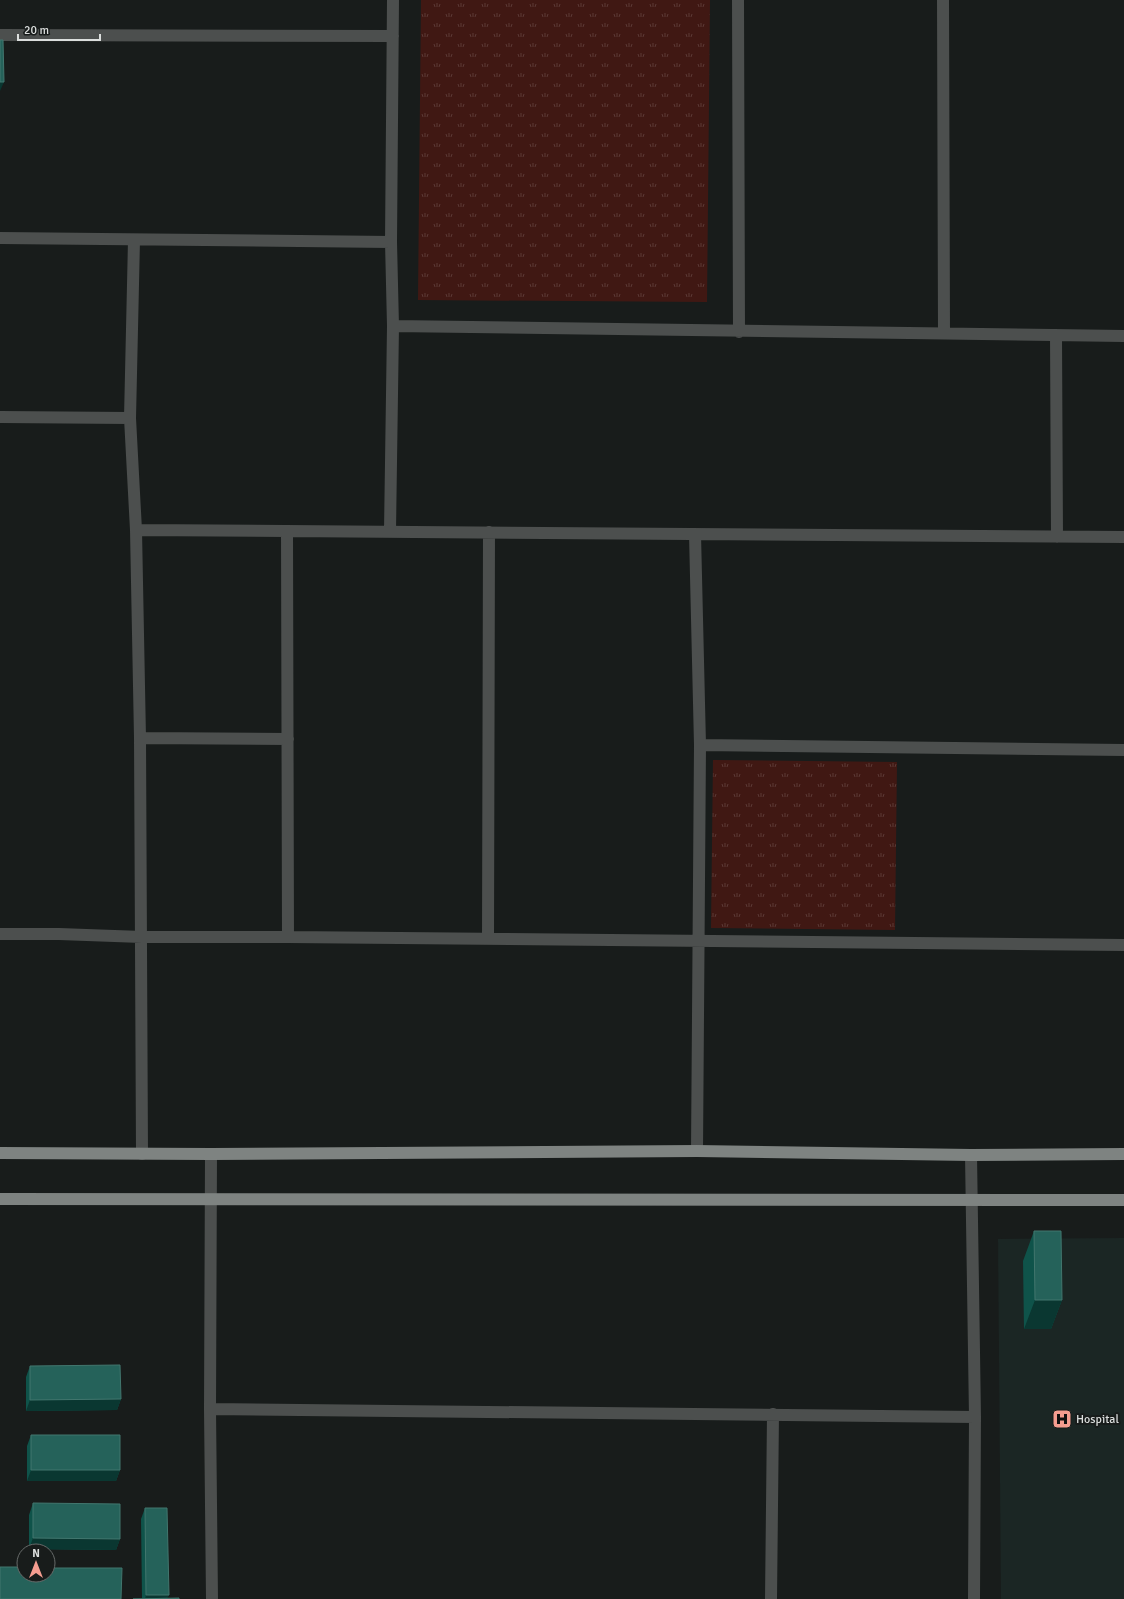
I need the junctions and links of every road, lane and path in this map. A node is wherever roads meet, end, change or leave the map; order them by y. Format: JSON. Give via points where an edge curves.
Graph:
{"nodes":[{"id":1,"x":393,"y":0,"type":"edge"},
{"id":2,"x":738,"y":0,"type":"edge"},
{"id":3,"x":943,"y":0,"type":"edge"},
{"id":4,"x":0,"y":35,"type":"edge"},
{"id":5,"x":393,"y":36,"type":"junction"},
{"id":6,"x":0,"y":238,"type":"edge"},
{"id":7,"x":134,"y":240,"type":"junction"},
{"id":8,"x":392,"y":242,"type":"junction"},
{"id":9,"x":393,"y":326,"type":"junction"},
{"id":10,"x":739,"y":332,"type":"junction"},
{"id":11,"x":944,"y":333,"type":"junction"},
{"id":12,"x":1056,"y":335,"type":"junction"},
{"id":13,"x":1124,"y":336,"type":"edge"},
{"id":14,"x":0,"y":417,"type":"edge"},
{"id":15,"x":130,"y":418,"type":"junction"},
{"id":16,"x":136,"y":530,"type":"junction"},
{"id":17,"x":287,"y":531,"type":"junction"},
{"id":18,"x":390,"y":532,"type":"junction"},
{"id":19,"x":489,"y":532,"type":"junction"},
{"id":20,"x":695,"y":534,"type":"junction"},
{"id":21,"x":1057,"y":537,"type":"junction"},
{"id":22,"x":1124,"y":537,"type":"edge"},
{"id":23,"x":140,"y":738,"type":"junction"},
{"id":24,"x":288,"y":739,"type":"junction"},
{"id":25,"x":700,"y":745,"type":"junction"},
{"id":26,"x":1124,"y":750,"type":"edge"},
{"id":27,"x":0,"y":934,"type":"edge"},
{"id":28,"x":142,"y":937,"type":"junction"},
{"id":29,"x":288,"y":937,"type":"junction"},
{"id":30,"x":488,"y":939,"type":"junction"},
{"id":31,"x":699,"y":941,"type":"junction"},
{"id":32,"x":1124,"y":945,"type":"edge"},
{"id":33,"x":697,"y":1151,"type":"junction"},
{"id":34,"x":0,"y":1152,"type":"edge"},
{"id":35,"x":142,"y":1154,"type":"junction"},
{"id":36,"x":211,"y":1154,"type":"junction"},
{"id":37,"x":1124,"y":1154,"type":"edge"},
{"id":38,"x":971,"y":1155,"type":"junction"},
{"id":39,"x":0,"y":1199,"type":"edge"},
{"id":40,"x":971,"y":1200,"type":"junction"},
{"id":41,"x":1124,"y":1200,"type":"edge"},
{"id":42,"x":211,"y":1201,"type":"junction"},
{"id":43,"x":210,"y":1409,"type":"junction"},
{"id":44,"x":773,"y":1414,"type":"junction"},
{"id":45,"x":974,"y":1417,"type":"junction"},
{"id":46,"x":212,"y":1599,"type":"edge"},
{"id":47,"x":771,"y":1599,"type":"edge"},
{"id":48,"x":974,"y":1599,"type":"edge"}],
"edges":[{"from":1,"to":5,"type":"street"},
{"from":2,"to":10,"type":"street"},
{"from":3,"to":11,"type":"street"},
{"from":4,"to":5,"type":"street"},
{"from":5,"to":8,"type":"street"},
{"from":6,"to":7,"type":"street"},
{"from":7,"to":8,"type":"street"},
{"from":7,"to":15,"type":"street"},
{"from":8,"to":9,"type":"street"},
{"from":9,"to":10,"type":"street"},
{"from":9,"to":18,"type":"street"},
{"from":10,"to":11,"type":"street"},
{"from":11,"to":12,"type":"street"},
{"from":12,"to":13,"type":"street"},
{"from":12,"to":21,"type":"street"},
{"from":14,"to":15,"type":"street"},
{"from":15,"to":16,"type":"street"},
{"from":16,"to":17,"type":"street"},
{"from":16,"to":23,"type":"street"},
{"from":17,"to":18,"type":"street"},
{"from":17,"to":24,"type":"street"},
{"from":18,"to":19,"type":"street"},
{"from":19,"to":20,"type":"street"},
{"from":19,"to":30,"type":"street"},
{"from":20,"to":21,"type":"street"},
{"from":20,"to":25,"type":"street"},
{"from":21,"to":22,"type":"street"},
{"from":23,"to":24,"type":"street"},
{"from":23,"to":28,"type":"street"},
{"from":24,"to":29,"type":"street"},
{"from":25,"to":26,"type":"street"},
{"from":25,"to":31,"type":"street"},
{"from":27,"to":28,"type":"street"},
{"from":28,"to":29,"type":"street"},
{"from":28,"to":35,"type":"street"},
{"from":29,"to":30,"type":"street"},
{"from":30,"to":31,"type":"street"},
{"from":31,"to":32,"type":"street"},
{"from":31,"to":33,"type":"street"},
{"from":33,"to":36,"type":"main road"},
{"from":33,"to":38,"type":"main road"},
{"from":34,"to":35,"type":"main road"},
{"from":35,"to":36,"type":"main road"},
{"from":36,"to":42,"type":"street"},
{"from":37,"to":38,"type":"main road"},
{"from":38,"to":40,"type":"street"},
{"from":39,"to":42,"type":"main road"},
{"from":40,"to":41,"type":"main road"},
{"from":40,"to":42,"type":"main road"},
{"from":40,"to":45,"type":"street"},
{"from":42,"to":43,"type":"street"},
{"from":43,"to":44,"type":"street"},
{"from":43,"to":46,"type":"street"},
{"from":44,"to":45,"type":"street"},
{"from":44,"to":47,"type":"street"},
{"from":45,"to":48,"type":"street"}]}
